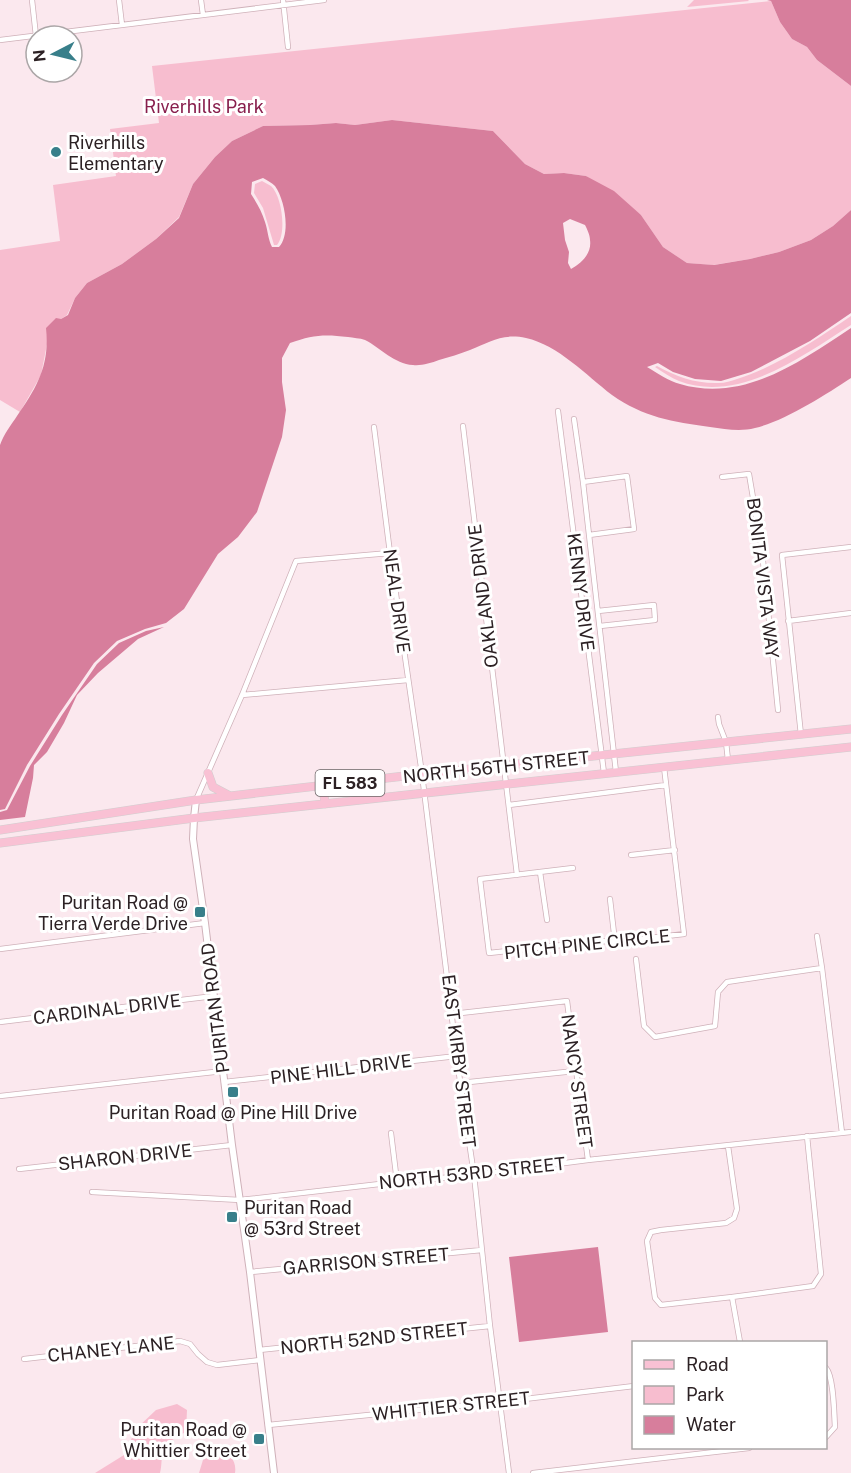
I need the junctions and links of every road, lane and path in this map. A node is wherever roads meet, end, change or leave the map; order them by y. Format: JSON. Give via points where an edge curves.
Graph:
{"nodes":[{"id":1,"x":32,"y":0,"type":"edge"},
{"id":2,"x":119,"y":0,"type":"edge"},
{"id":3,"x":201,"y":0,"type":"edge"},
{"id":4,"x":324,"y":0,"type":"edge"},
{"id":5,"x":283,"y":3,"type":"edge"},
{"id":6,"x":203,"y":15,"type":"junction"},
{"id":7,"x":35,"y":24,"type":"edge"},
{"id":8,"x":122,"y":25,"type":"junction"},
{"id":9,"x":84,"y":30,"type":"edge"},
{"id":10,"x":24,"y":37,"type":"edge"},
{"id":11,"x":0,"y":40,"type":"edge"},
{"id":12,"x":288,"y":47,"type":"dead end"},
{"id":13,"x":558,"y":411,"type":"dead end"},
{"id":14,"x":574,"y":419,"type":"dead end"},
{"id":15,"x":463,"y":426,"type":"dead end"},
{"id":16,"x":374,"y":427,"type":"dead end"},
{"id":17,"x":722,"y":477,"type":"dead end"},
{"id":18,"x":583,"y":482,"type":"junction"},
{"id":19,"x":589,"y":535,"type":"junction"},
{"id":20,"x":851,"y":547,"type":"edge"},
{"id":21,"x":390,"y":554,"type":"junction"},
{"id":22,"x":598,"y":611,"type":"junction"},
{"id":23,"x":851,"y":613,"type":"edge"},
{"id":24,"x":788,"y":621,"type":"junction"},
{"id":25,"x":600,"y":626,"type":"junction"},
{"id":26,"x":408,"y":680,"type":"junction"},
{"id":27,"x":242,"y":695,"type":"junction"},
{"id":28,"x":778,"y":710,"type":"dead end"},
{"id":29,"x":718,"y":717,"type":"dead end"},
{"id":30,"x":851,"y":729,"type":"edge"},
{"id":31,"x":801,"y":735,"type":"junction"},
{"id":32,"x":726,"y":742,"type":"junction"},
{"id":33,"x":851,"y":747,"type":"edge"},
{"id":34,"x":614,"y":754,"type":"junction"},
{"id":35,"x":602,"y":756,"type":"junction"},
{"id":36,"x":728,"y":760,"type":"junction"},
{"id":37,"x":504,"y":766,"type":"junction"},
{"id":38,"x":664,"y":767,"type":"junction"},
{"id":39,"x":208,"y":772,"type":"junction"},
{"id":40,"x":616,"y":772,"type":"junction"},
{"id":41,"x":604,"y":773,"type":"junction"},
{"id":42,"x":422,"y":774,"type":"junction"},
{"id":43,"x":506,"y":783,"type":"junction"},
{"id":44,"x":666,"y":784,"type":"junction"},
{"id":45,"x":323,"y":786,"type":"junction"},
{"id":46,"x":424,"y":792,"type":"junction"},
{"id":47,"x":231,"y":796,"type":"junction"},
{"id":48,"x":196,"y":800,"type":"junction"},
{"id":49,"x":326,"y":804,"type":"junction"},
{"id":50,"x":509,"y":805,"type":"junction"},
{"id":51,"x":194,"y":818,"type":"junction"},
{"id":52,"x":37,"y":825,"type":"junction"},
{"id":53,"x":0,"y":830,"type":"edge"},
{"id":54,"x":38,"y":838,"type":"junction"},
{"id":55,"x":0,"y":843,"type":"edge"},
{"id":56,"x":675,"y":850,"type":"junction"},
{"id":57,"x":631,"y":855,"type":"dead end"},
{"id":58,"x":573,"y":868,"type":"dead end"},
{"id":59,"x":540,"y":872,"type":"junction"},
{"id":60,"x":517,"y":875,"type":"junction"},
{"id":61,"x":610,"y":899,"type":"dead end"},
{"id":62,"x":547,"y":920,"type":"dead end"},
{"id":63,"x":205,"y":923,"type":"junction"},
{"id":64,"x":817,"y":936,"type":"dead end"},
{"id":65,"x":615,"y":942,"type":"junction"},
{"id":66,"x":0,"y":949,"type":"edge"},
{"id":67,"x":636,"y":959,"type":"dead end"},
{"id":68,"x":822,"y":968,"type":"junction"},
{"id":69,"x":214,"y":996,"type":"junction"},
{"id":70,"x":452,"y":1014,"type":"junction"},
{"id":71,"x":0,"y":1022,"type":"edge"},
{"id":72,"x":457,"y":1056,"type":"junction"},
{"id":73,"x":223,"y":1071,"type":"junction"},
{"id":74,"x":575,"y":1071,"type":"junction"},
{"id":75,"x":224,"y":1082,"type":"junction"},
{"id":76,"x":460,"y":1083,"type":"junction"},
{"id":77,"x":0,"y":1096,"type":"edge"},
{"id":78,"x":851,"y":1132,"type":"edge"},
{"id":79,"x":391,"y":1133,"type":"dead end"},
{"id":80,"x":842,"y":1133,"type":"junction"},
{"id":81,"x":807,"y":1136,"type":"junction"},
{"id":82,"x":232,"y":1145,"type":"junction"},
{"id":83,"x":728,"y":1146,"type":"junction"},
{"id":84,"x":588,"y":1160,"type":"junction"},
{"id":85,"x":19,"y":1169,"type":"dead end"},
{"id":86,"x":474,"y":1175,"type":"junction"},
{"id":87,"x":397,"y":1182,"type":"junction"},
{"id":88,"x":92,"y":1192,"type":"dead end"},
{"id":89,"x":240,"y":1200,"type":"junction"},
{"id":90,"x":482,"y":1250,"type":"junction"},
{"id":91,"x":250,"y":1272,"type":"junction"},
{"id":92,"x":732,"y":1297,"type":"junction"},
{"id":93,"x":490,"y":1326,"type":"junction"},
{"id":94,"x":740,"y":1341,"type":"edge"},
{"id":95,"x":259,"y":1350,"type":"junction"},
{"id":96,"x":24,"y":1359,"type":"dead end"},
{"id":97,"x":260,"y":1360,"type":"junction"},
{"id":98,"x":827,"y":1370,"type":"edge"},
{"id":99,"x":632,"y":1386,"type":"edge"},
{"id":100,"x":499,"y":1402,"type":"junction"},
{"id":101,"x":268,"y":1425,"type":"junction"},
{"id":102,"x":827,"y":1435,"type":"edge"},
{"id":103,"x":740,"y":1449,"type":"edge"},
{"id":104,"x":274,"y":1473,"type":"edge"},
{"id":105,"x":509,"y":1473,"type":"edge"},
{"id":106,"x":533,"y":1473,"type":"edge"}],
"edges":[{"from":1,"to":7,"type":"street"},
{"from":2,"to":8,"type":"street"},
{"from":3,"to":6,"type":"street"},
{"from":4,"to":5,"type":"street"},
{"from":5,"to":6,"type":"street"},
{"from":5,"to":12,"type":"street"},
{"from":6,"to":8,"type":"street"},
{"from":8,"to":9,"type":"street"},
{"from":10,"to":11,"type":"street"},
{"from":13,"to":35,"type":"street","name":"KENNY DRIVE"},
{"from":14,"to":18,"type":"street"},
{"from":15,"to":37,"type":"street","name":"OAKLAND DRIVE"},
{"from":16,"to":21,"type":"street","name":"NEAL DRIVE"},
{"from":17,"to":28,"type":"street","name":"BONITA VISTA WAY","via":[[749,474],[762,551]]},
{"from":18,"to":19,"type":"street"},
{"from":18,"to":19,"type":"street","via":[[627,476],[634,530]]},
{"from":19,"to":22,"type":"street"},
{"from":20,"to":24,"type":"street","via":[[782,555]]},
{"from":21,"to":26,"type":"street","name":"NEAL DRIVE"},
{"from":21,"to":27,"type":"street","name":"PURITAN ROAD","via":[[296,561]]},
{"from":22,"to":25,"type":"street"},
{"from":22,"to":25,"type":"street","via":[[654,605],[655,620]]},
{"from":23,"to":24,"type":"street"},
{"from":24,"to":31,"type":"street"},
{"from":25,"to":34,"type":"street"},
{"from":26,"to":27,"type":"street"},
{"from":26,"to":42,"type":"street","name":"NEAL DRIVE"},
{"from":27,"to":39,"type":"street","name":"PURITAN ROAD"},
{"from":29,"to":32,"type":"street"},
{"from":30,"to":31,"type":"main road","name":"NORTH 56TH STREET","number":"FL 583"},
{"from":31,"to":32,"type":"main road","name":"NORTH 56TH STREET","number":"FL 583"},
{"from":32,"to":34,"type":"main road","name":"NORTH 56TH STREET","number":"FL 583"},
{"from":32,"to":36,"type":"street"},
{"from":33,"to":36,"type":"main road","name":"NORTH 56TH STREET","number":"FL 583"},
{"from":34,"to":35,"type":"main road","name":"NORTH 56TH STREET","number":"FL 583"},
{"from":34,"to":40,"type":"street"},
{"from":35,"to":37,"type":"main road","name":"NORTH 56TH STREET","number":"FL 583"},
{"from":35,"to":41,"type":"street","name":"KENNY DRIVE"},
{"from":36,"to":38,"type":"main road","name":"NORTH 56TH STREET","number":"FL 583"},
{"from":37,"to":42,"type":"main road","name":"NORTH 56TH STREET","number":"FL 583"},
{"from":37,"to":43,"type":"street","name":"OAKLAND DRIVE"},
{"from":38,"to":40,"type":"main road","name":"NORTH 56TH STREET","number":"FL 583"},
{"from":38,"to":44,"type":"street","name":"PITCH PINE CIRCLE"},
{"from":39,"to":47,"type":"main road","via":[[213,787]]},
{"from":39,"to":48,"type":"street","name":"PURITAN ROAD"},
{"from":40,"to":41,"type":"main road","name":"NORTH 56TH STREET","number":"FL 583"},
{"from":41,"to":43,"type":"main road","name":"NORTH 56TH STREET","number":"FL 583"},
{"from":42,"to":45,"type":"main road","name":"NORTH 56TH STREET","number":"FL 583"},
{"from":42,"to":46,"type":"street","name":"EAST KIRBY STREET"},
{"from":43,"to":46,"type":"main road","name":"NORTH 56TH STREET","number":"FL 583"},
{"from":43,"to":50,"type":"street"},
{"from":44,"to":50,"type":"street"},
{"from":44,"to":56,"type":"street","name":"PITCH PINE CIRCLE"},
{"from":45,"to":47,"type":"main road","name":"NORTH 56TH STREET","number":"FL 583"},
{"from":45,"to":49,"type":"main road"},
{"from":46,"to":49,"type":"main road","name":"NORTH 56TH STREET","number":"FL 583"},
{"from":46,"to":70,"type":"street","name":"EAST KIRBY STREET"},
{"from":47,"to":48,"type":"main road","name":"NORTH 56TH STREET","number":"FL 583"},
{"from":48,"to":51,"type":"street","name":"PURITAN ROAD"},
{"from":48,"to":52,"type":"main road","name":"NORTH 56TH STREET","number":"FL 583"},
{"from":49,"to":51,"type":"main road","name":"NORTH 56TH STREET","number":"FL 583"},
{"from":50,"to":60,"type":"street"},
{"from":51,"to":54,"type":"main road","name":"NORTH 56TH STREET","number":"FL 583"},
{"from":51,"to":63,"type":"street","name":"PURITAN ROAD","via":[[193,839]]},
{"from":52,"to":53,"type":"main road","name":"NORTH 56TH STREET","number":"FL 583"},
{"from":52,"to":54,"type":"main road"},
{"from":54,"to":55,"type":"main road","name":"NORTH 56TH STREET","number":"FL 583"},
{"from":56,"to":57,"type":"street"},
{"from":56,"to":65,"type":"street","name":"PITCH PINE CIRCLE","via":[[684,934]]},
{"from":58,"to":59,"type":"street"},
{"from":59,"to":60,"type":"street"},
{"from":59,"to":62,"type":"street"},
{"from":60,"to":65,"type":"street","name":"PITCH PINE CIRCLE","via":[[480,879],[489,953]]},
{"from":61,"to":65,"type":"street"},
{"from":63,"to":66,"type":"street"},
{"from":63,"to":69,"type":"street","name":"PURITAN ROAD"},
{"from":64,"to":68,"type":"street"},
{"from":67,"to":68,"type":"street","via":[[644,1026],[655,1037],[715,1026],[718,992],[728,982]]},
{"from":68,"to":80,"type":"street"},
{"from":69,"to":71,"type":"street","name":"CARDINAL DRIVE"},
{"from":69,"to":73,"type":"street","name":"PURITAN ROAD"},
{"from":70,"to":72,"type":"street","name":"EAST KIRBY STREET"},
{"from":70,"to":74,"type":"street","name":"NANCY STREET","via":[[567,1001]]},
{"from":72,"to":75,"type":"street","name":"PINE HILL DRIVE"},
{"from":72,"to":76,"type":"street","name":"EAST KIRBY STREET"},
{"from":73,"to":75,"type":"street","name":"PURITAN ROAD"},
{"from":73,"to":77,"type":"street"},
{"from":74,"to":76,"type":"street"},
{"from":74,"to":84,"type":"street","name":"NANCY STREET"},
{"from":75,"to":82,"type":"street","name":"PURITAN ROAD"},
{"from":76,"to":86,"type":"street","name":"EAST KIRBY STREET"},
{"from":78,"to":80,"type":"street","name":"NORTH 53RD STREET"},
{"from":79,"to":87,"type":"street"},
{"from":80,"to":81,"type":"street","name":"NORTH 53RD STREET"},
{"from":81,"to":83,"type":"street","name":"NORTH 53RD STREET"},
{"from":81,"to":92,"type":"street","via":[[821,1274],[813,1286]]},
{"from":82,"to":85,"type":"street","name":"SHARON DRIVE"},
{"from":82,"to":89,"type":"street","name":"PURITAN ROAD"},
{"from":83,"to":84,"type":"street","name":"NORTH 53RD STREET"},
{"from":83,"to":92,"type":"street","via":[[737,1209],[734,1218],[726,1223],[651,1232],[647,1241],[655,1298],[661,1305]]},
{"from":84,"to":86,"type":"street","name":"NORTH 53RD STREET"},
{"from":86,"to":87,"type":"street","name":"NORTH 53RD STREET"},
{"from":86,"to":90,"type":"street","name":"EAST KIRBY STREET"},
{"from":87,"to":89,"type":"street","name":"NORTH 53RD STREET"},
{"from":88,"to":89,"type":"street","name":"NORTH 53RD STREET"},
{"from":89,"to":91,"type":"street","name":"PURITAN ROAD"},
{"from":90,"to":91,"type":"street","name":"GARRISON STREET"},
{"from":90,"to":93,"type":"street","name":"EAST KIRBY STREET"},
{"from":91,"to":95,"type":"street","name":"PURITAN ROAD"},
{"from":92,"to":94,"type":"street"},
{"from":93,"to":95,"type":"street","name":"NORTH 52ND STREET"},
{"from":93,"to":100,"type":"street","name":"EAST KIRBY STREET"},
{"from":95,"to":97,"type":"street","name":"PURITAN ROAD"},
{"from":96,"to":97,"type":"street","name":"CHANEY LANE","via":[[180,1341],[217,1365]]},
{"from":97,"to":101,"type":"street","name":"PURITAN ROAD"},
{"from":98,"to":102,"type":"street","via":[[835,1427]]},
{"from":99,"to":100,"type":"street","name":"WHITTIER STREET"},
{"from":100,"to":101,"type":"street","name":"WHITTIER STREET"},
{"from":100,"to":105,"type":"street","name":"EAST KIRBY STREET"},
{"from":101,"to":104,"type":"street","name":"PURITAN ROAD"},
{"from":103,"to":106,"type":"street"}]}
